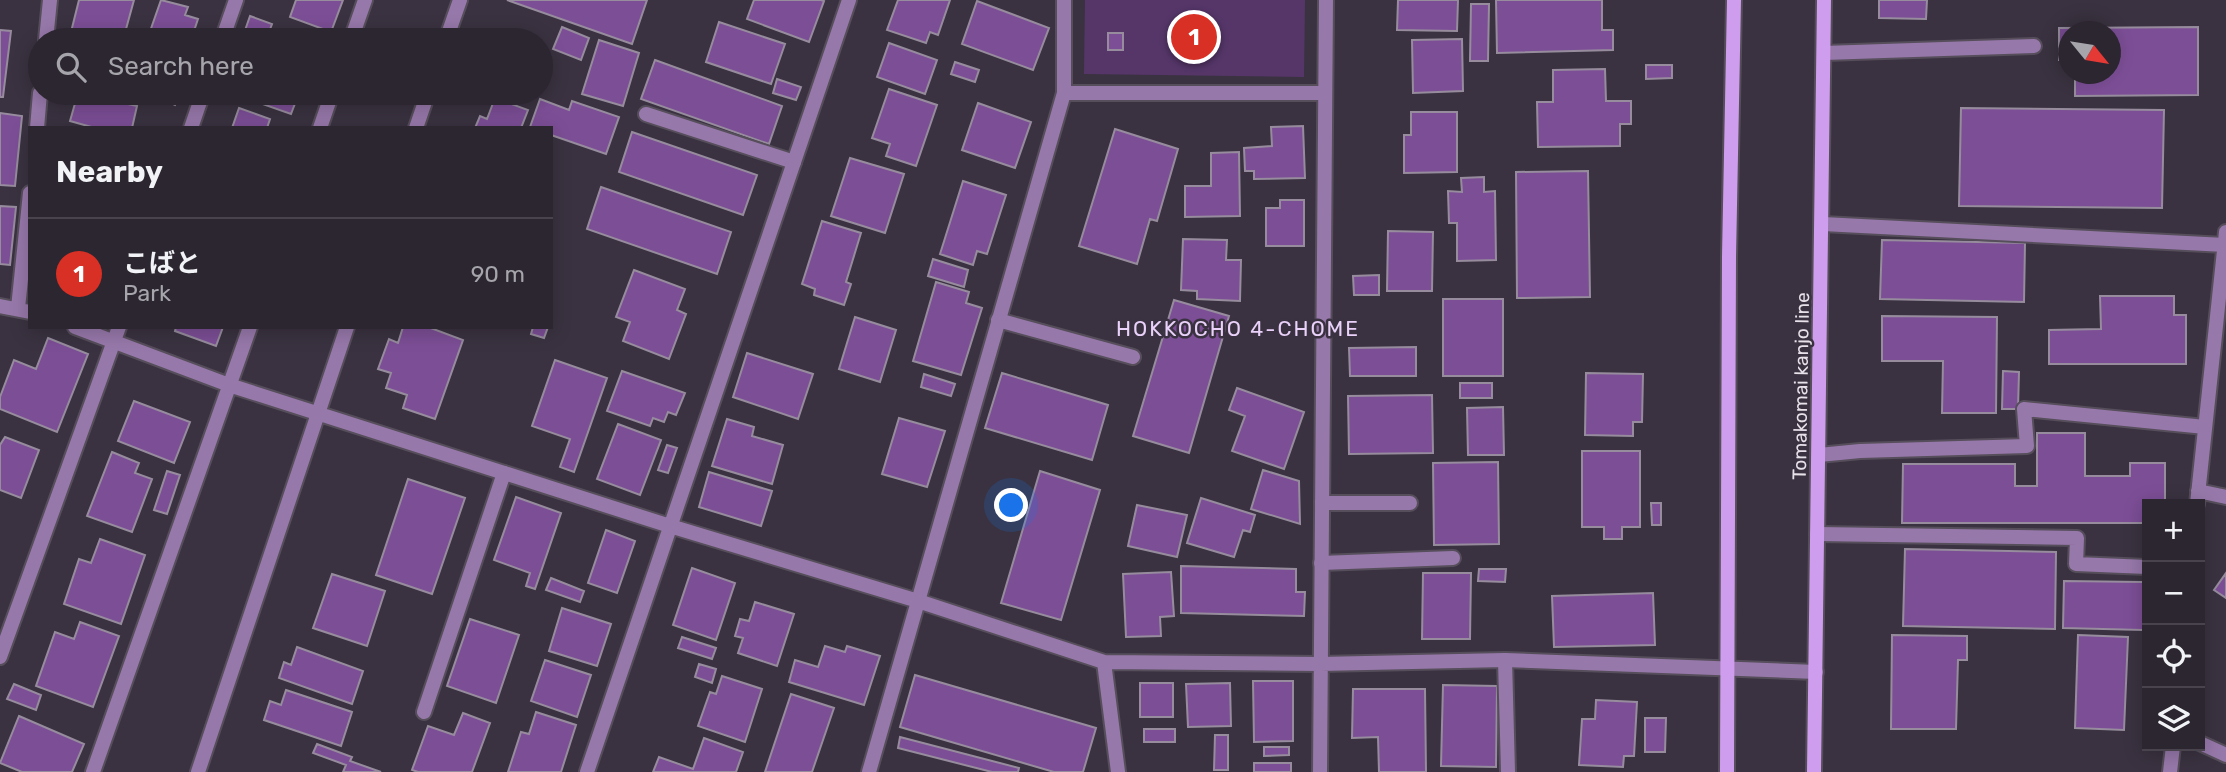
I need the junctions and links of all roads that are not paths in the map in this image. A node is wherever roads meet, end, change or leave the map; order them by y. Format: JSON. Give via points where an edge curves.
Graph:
{"nodes":[{"id":1,"x":50,"y":0,"type":"edge"},
{"id":2,"x":236,"y":0,"type":"edge"},
{"id":3,"x":365,"y":0,"type":"edge"},
{"id":4,"x":460,"y":0,"type":"edge"},
{"id":5,"x":849,"y":0,"type":"edge"},
{"id":6,"x":1064,"y":0,"type":"edge"},
{"id":7,"x":1326,"y":0,"type":"edge"},
{"id":8,"x":1734,"y":0,"type":"edge"},
{"id":9,"x":1825,"y":0,"type":"edge"},
{"id":10,"x":47,"y":28,"type":"edge"},
{"id":11,"x":226,"y":28,"type":"edge"},
{"id":12,"x":355,"y":28,"type":"edge"},
{"id":13,"x":450,"y":28,"type":"edge"},
{"id":14,"x":2034,"y":46,"type":"dead end"},
{"id":15,"x":1824,"y":53,"type":"junction"},
{"id":16,"x":1064,"y":93,"type":"junction"},
{"id":17,"x":1325,"y":93,"type":"junction"},
{"id":18,"x":39,"y":105,"type":"edge"},
{"id":19,"x":199,"y":105,"type":"edge"},
{"id":20,"x":328,"y":105,"type":"edge"},
{"id":21,"x":424,"y":105,"type":"edge"},
{"id":22,"x":646,"y":114,"type":"dead end"},
{"id":23,"x":37,"y":126,"type":"edge"},
{"id":24,"x":192,"y":126,"type":"edge"},
{"id":25,"x":321,"y":126,"type":"edge"},
{"id":26,"x":417,"y":126,"type":"edge"},
{"id":27,"x":794,"y":162,"type":"junction"},
{"id":28,"x":1823,"y":224,"type":"junction"},
{"id":29,"x":28,"y":232,"type":"edge"},
{"id":30,"x":2226,"y":241,"type":"edge"},
{"id":31,"x":0,"y":306,"type":"edge"},
{"id":32,"x":24,"y":310,"type":"edge"},
{"id":33,"x":999,"y":320,"type":"junction"},
{"id":34,"x":87,"y":329,"type":"edge"},
{"id":35,"x":249,"y":329,"type":"edge"},
{"id":36,"x":346,"y":329,"type":"edge"},
{"id":37,"x":117,"y":334,"type":"edge"},
{"id":38,"x":1133,"y":357,"type":"dead end"},
{"id":39,"x":229,"y":385,"type":"junction"},
{"id":40,"x":318,"y":413,"type":"junction"},
{"id":41,"x":2205,"y":427,"type":"junction"},
{"id":42,"x":1819,"y":455,"type":"junction"},
{"id":43,"x":504,"y":473,"type":"junction"},
{"id":44,"x":2197,"y":497,"type":"edge"},
{"id":45,"x":2226,"y":497,"type":"edge"},
{"id":46,"x":1322,"y":503,"type":"junction"},
{"id":47,"x":1410,"y":503,"type":"dead end"},
{"id":48,"x":670,"y":526,"type":"junction"},
{"id":49,"x":1817,"y":534,"type":"junction"},
{"id":50,"x":1453,"y":558,"type":"dead end"},
{"id":51,"x":1321,"y":563,"type":"junction"},
{"id":52,"x":2142,"y":567,"type":"edge"},
{"id":53,"x":918,"y":601,"type":"junction"},
{"id":54,"x":0,"y":657,"type":"edge"},
{"id":55,"x":1505,"y":660,"type":"junction"},
{"id":56,"x":1104,"y":662,"type":"junction"},
{"id":57,"x":1320,"y":663,"type":"junction"},
{"id":58,"x":1728,"y":667,"type":"junction"},
{"id":59,"x":1816,"y":672,"type":"junction"},
{"id":60,"x":424,"y":712,"type":"dead end"},
{"id":61,"x":2205,"y":745,"type":"edge"},
{"id":62,"x":2172,"y":751,"type":"edge"},
{"id":63,"x":2226,"y":755,"type":"edge"},
{"id":64,"x":93,"y":772,"type":"edge"},
{"id":65,"x":198,"y":772,"type":"edge"},
{"id":66,"x":587,"y":772,"type":"edge"},
{"id":67,"x":869,"y":772,"type":"edge"},
{"id":68,"x":1118,"y":772,"type":"edge"},
{"id":69,"x":1320,"y":772,"type":"edge"},
{"id":70,"x":1508,"y":772,"type":"edge"},
{"id":71,"x":1727,"y":772,"type":"edge"},
{"id":72,"x":1814,"y":772,"type":"edge"},
{"id":73,"x":2170,"y":772,"type":"edge"}],
"edges":[{"from":1,"to":10,"type":"street"},
{"from":2,"to":11,"type":"street"},
{"from":3,"to":12,"type":"street"},
{"from":4,"to":13,"type":"street"},
{"from":5,"to":27,"type":"street"},
{"from":6,"to":16,"type":"street"},
{"from":7,"to":17,"type":"street"},
{"from":8,"to":58,"type":"main road"},
{"from":9,"to":15,"type":"main road","name":"Tomakomai kanjo line"},
{"from":14,"to":15,"type":"street"},
{"from":15,"to":28,"type":"main road","name":"Tomakomai kanjo line"},
{"from":16,"to":17,"type":"street"},
{"from":16,"to":33,"type":"street"},
{"from":17,"to":46,"type":"street"},
{"from":18,"to":23,"type":"street"},
{"from":19,"to":24,"type":"street"},
{"from":20,"to":25,"type":"street"},
{"from":21,"to":26,"type":"street"},
{"from":22,"to":27,"type":"street"},
{"from":27,"to":48,"type":"street"},
{"from":28,"to":30,"type":"street"},
{"from":28,"to":42,"type":"main road","name":"Tomakomai kanjo line"},
{"from":29,"to":32,"type":"street"},
{"from":30,"to":41,"type":"street"},
{"from":31,"to":32,"type":"street"},
{"from":33,"to":38,"type":"street"},
{"from":33,"to":53,"type":"street"},
{"from":34,"to":37,"type":"street"},
{"from":35,"to":39,"type":"street"},
{"from":36,"to":40,"type":"street"},
{"from":37,"to":39,"type":"street"},
{"from":37,"to":54,"type":"street"},
{"from":39,"to":40,"type":"street"},
{"from":39,"to":64,"type":"street"},
{"from":40,"to":43,"type":"street"},
{"from":40,"to":65,"type":"street"},
{"from":41,"to":42,"type":"street","via":[[2024,410],[2027,446]]},
{"from":41,"to":44,"type":"street"},
{"from":42,"to":49,"type":"main road","name":"Tomakomai kanjo line"},
{"from":43,"to":48,"type":"street"},
{"from":43,"to":60,"type":"street"},
{"from":44,"to":45,"type":"street"},
{"from":46,"to":47,"type":"street"},
{"from":46,"to":51,"type":"street"},
{"from":48,"to":53,"type":"street"},
{"from":48,"to":66,"type":"street"},
{"from":49,"to":52,"type":"street","via":[[2077,538],[2076,564]]},
{"from":49,"to":59,"type":"main road","name":"Tomakomai kanjo line"},
{"from":50,"to":51,"type":"street"},
{"from":51,"to":57,"type":"street"},
{"from":53,"to":56,"type":"street"},
{"from":53,"to":67,"type":"street"},
{"from":55,"to":57,"type":"street"},
{"from":55,"to":58,"type":"street"},
{"from":55,"to":70,"type":"street"},
{"from":56,"to":57,"type":"street"},
{"from":56,"to":68,"type":"street"},
{"from":57,"to":69,"type":"street"},
{"from":58,"to":59,"type":"street"},
{"from":58,"to":71,"type":"main road"},
{"from":59,"to":72,"type":"main road","name":"Tomakomai kanjo line"},
{"from":61,"to":63,"type":"street"},
{"from":62,"to":73,"type":"street"}]}
